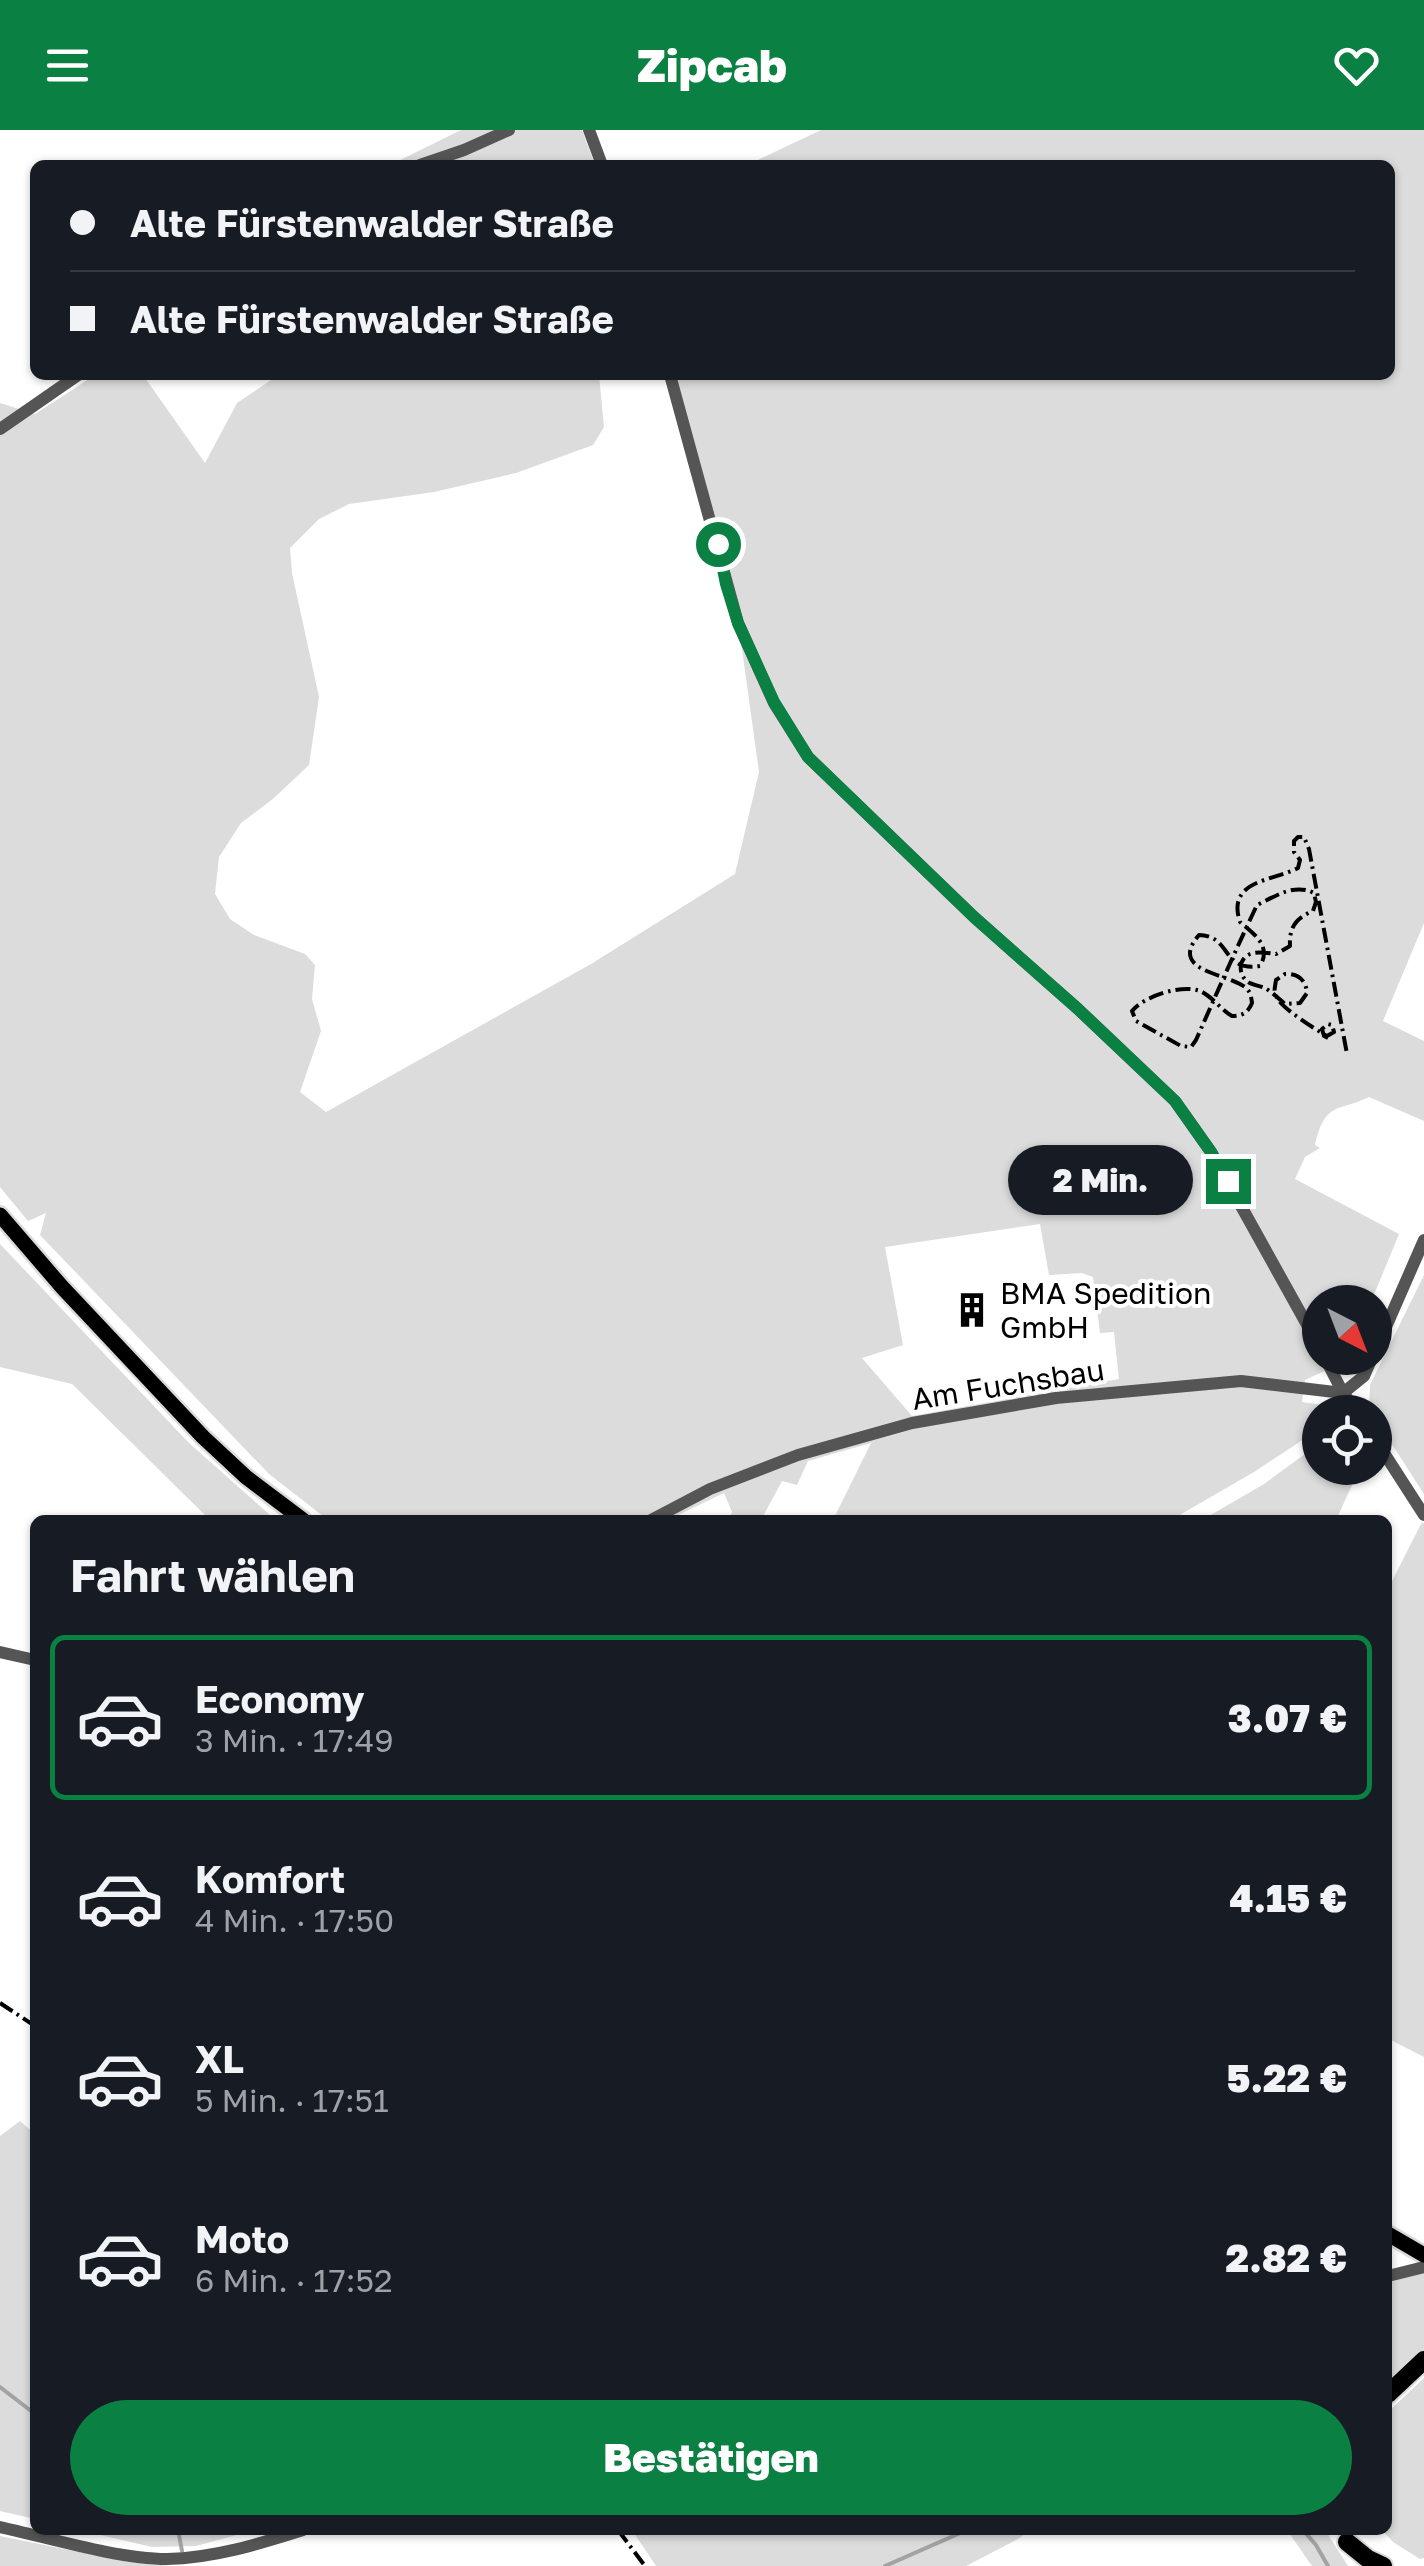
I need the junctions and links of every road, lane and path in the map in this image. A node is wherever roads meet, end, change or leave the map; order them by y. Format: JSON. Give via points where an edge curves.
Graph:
{"nodes":[{"id":1,"x":509,"y":130,"type":"edge"},
{"id":2,"x":589,"y":130,"type":"edge"},
{"id":3,"x":435,"y":160,"type":"edge"},
{"id":4,"x":600,"y":160,"type":"edge"},
{"id":5,"x":71,"y":380,"type":"edge"},
{"id":6,"x":671,"y":380,"type":"edge"},
{"id":7,"x":0,"y":429,"type":"edge"},
{"id":8,"x":0,"y":1215,"type":"edge"},
{"id":9,"x":1424,"y":1240,"type":"edge"},
{"id":10,"x":1392,"y":1313,"type":"edge"},
{"id":11,"x":1302,"y":1316,"type":"edge"},
{"id":12,"x":1334,"y":1375,"type":"edge"},
{"id":13,"x":1364,"y":1375,"type":"edge"},
{"id":14,"x":1343,"y":1393,"type":"junction"},
{"id":15,"x":1392,"y":1465,"type":"edge"},
{"id":16,"x":1424,"y":1514,"type":"edge"},
{"id":17,"x":296,"y":1515,"type":"edge"},
{"id":18,"x":660,"y":1515,"type":"edge"},
{"id":19,"x":0,"y":1652,"type":"edge"},
{"id":20,"x":30,"y":1659,"type":"edge"},
{"id":21,"x":1392,"y":2236,"type":"edge"},
{"id":22,"x":1424,"y":2254,"type":"edge"},
{"id":23,"x":1424,"y":2267,"type":"edge"},
{"id":24,"x":1392,"y":2275,"type":"edge"},
{"id":25,"x":1424,"y":2360,"type":"edge"},
{"id":26,"x":1392,"y":2390,"type":"edge"},
{"id":27,"x":0,"y":2527,"type":"edge"},
{"id":28,"x":30,"y":2534,"type":"edge"},
{"id":29,"x":36,"y":2535,"type":"edge"},
{"id":30,"x":285,"y":2535,"type":"edge"},
{"id":31,"x":1342,"y":2536,"type":"edge"},
{"id":32,"x":1358,"y":2566,"type":"edge"},
{"id":33,"x":1383,"y":2566,"type":"edge"}],
"edges":[{"from":1,"to":3,"type":"street"},
{"from":2,"to":4,"type":"street"},
{"from":5,"to":7,"type":"street"},
{"from":6,"to":11,"type":"street","via":[[738,623],[808,757],[1175,1101],[1211,1152]]},
{"from":8,"to":17,"type":"main road","via":[[203,1437]]},
{"from":9,"to":10,"type":"street"},
{"from":12,"to":14,"type":"street"},
{"from":13,"to":14,"type":"street"},
{"from":14,"to":18,"type":"street","name":"Am Fuchsbau","via":[[1241,1381],[1056,1398],[912,1423],[798,1455]]},
{"from":15,"to":16,"type":"street"},
{"from":19,"to":20,"type":"street"},
{"from":21,"to":22,"type":"main road"},
{"from":23,"to":24,"type":"street"},
{"from":25,"to":26,"type":"highway"},
{"from":27,"to":28,"type":"street"},
{"from":29,"to":30,"type":"street","via":[[164,2559],[204,2557]]},
{"from":31,"to":32,"type":"highway"},
{"from":31,"to":33,"type":"highway"}]}
